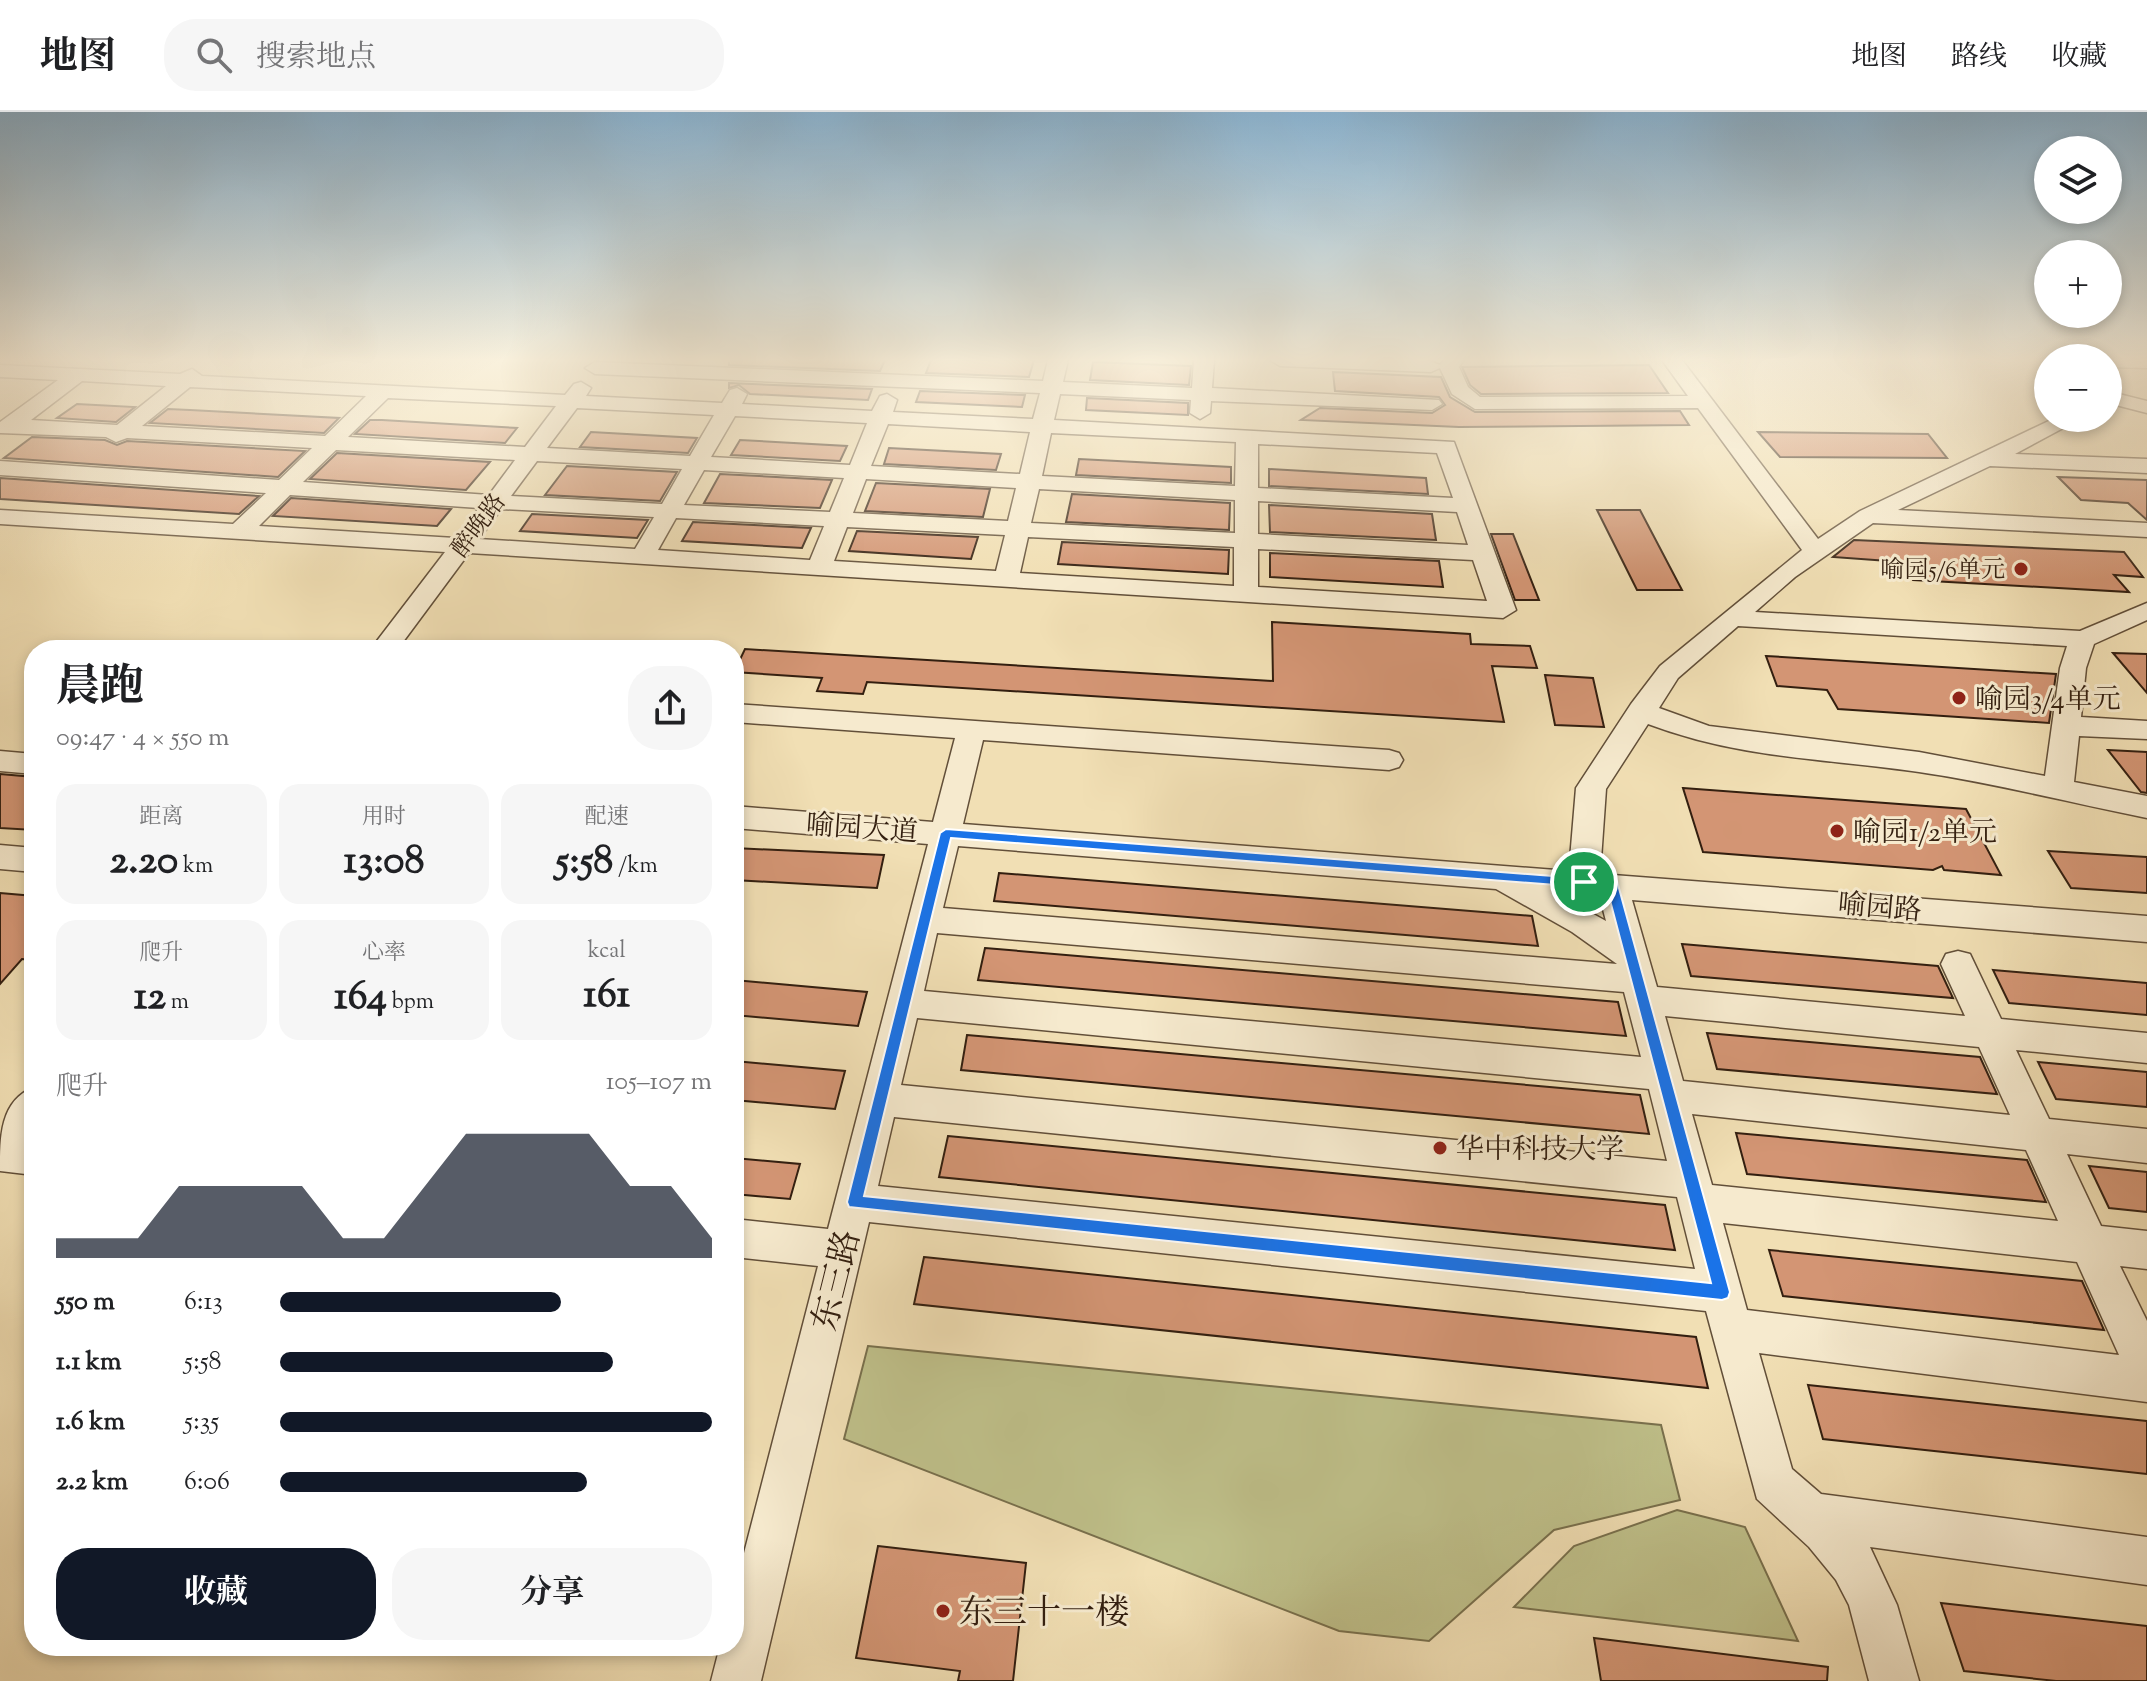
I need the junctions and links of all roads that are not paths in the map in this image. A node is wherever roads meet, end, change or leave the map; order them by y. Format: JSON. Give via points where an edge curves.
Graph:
{"nodes":[{"id":1,"x":120,"y":433,"type":"edge"},
{"id":2,"x":161,"y":433,"type":"edge"},
{"id":3,"x":340,"y":433,"type":"edge"},
{"id":4,"x":547,"y":433,"type":"edge"},
{"id":5,"x":714,"y":433,"type":"edge"},
{"id":6,"x":874,"y":433,"type":"edge"},
{"id":7,"x":1040,"y":433,"type":"edge"},
{"id":8,"x":1183,"y":433,"type":"edge"},
{"id":9,"x":1329,"y":433,"type":"edge"},
{"id":10,"x":1728,"y":433,"type":"edge"},
{"id":11,"x":2038,"y":433,"type":"edge"},
{"id":12,"x":1198,"y":434,"type":"joint"},
{"id":13,"x":1247,"y":437,"type":"junction"},
{"id":14,"x":1330,"y":441,"type":"junction"},
{"id":15,"x":330,"y":443,"type":"junction"},
{"id":16,"x":531,"y":454,"type":"junction"},
{"id":17,"x":1983,"y":458,"type":"junction"},
{"id":18,"x":697,"y":464,"type":"junction"},
{"id":19,"x":2147,"y":466,"type":"edge"},
{"id":20,"x":0,"y":468,"type":"edge"},
{"id":21,"x":858,"y":472,"type":"junction"},
{"id":22,"x":71,"y":473,"type":"junction"},
{"id":23,"x":1029,"y":482,"type":"junction"},
{"id":24,"x":284,"y":487,"type":"junction"},
{"id":25,"x":1247,"y":494,"type":"junction"},
{"id":26,"x":496,"y":502,"type":"junction"},
{"id":27,"x":1467,"y":506,"type":"junction"},
{"id":28,"x":669,"y":511,"type":"junction"},
{"id":29,"x":1868,"y":516,"type":"junction"},
{"id":30,"x":7,"y":518,"type":"edge"},
{"id":31,"x":838,"y":520,"type":"junction"},
{"id":32,"x":1018,"y":529,"type":"junction"},
{"id":33,"x":2147,"y":530,"type":"edge"},
{"id":34,"x":239,"y":532,"type":"junction"},
{"id":35,"x":1247,"y":541,"type":"junction"},
{"id":36,"x":463,"y":546,"type":"junction"},
{"id":37,"x":1816,"y":552,"type":"junction"},
{"id":38,"x":1483,"y":553,"type":"junction"},
{"id":39,"x":642,"y":557,"type":"junction"},
{"id":40,"x":819,"y":568,"type":"junction"},
{"id":41,"x":1006,"y":579,"type":"junction"},
{"id":42,"x":1246,"y":594,"type":"junction"},
{"id":43,"x":2147,"y":611,"type":"edge"},
{"id":44,"x":1731,"y":618,"type":"junction"},
{"id":45,"x":2083,"y":639,"type":"junction"},
{"id":46,"x":391,"y":640,"type":"edge"},
{"id":47,"x":1641,"y":711,"type":"junction"},
{"id":48,"x":744,"y":714,"type":"edge"},
{"id":49,"x":2064,"y":726,"type":"junction"},
{"id":50,"x":971,"y":730,"type":"junction"},
{"id":51,"x":2147,"y":730,"type":"edge"},
{"id":52,"x":1389,"y":760,"type":"dead end"},
{"id":53,"x":0,"y":761,"type":"edge"},
{"id":54,"x":24,"y":763,"type":"edge"},
{"id":55,"x":2058,"y":789,"type":"junction"},
{"id":56,"x":2147,"y":807,"type":"edge"},
{"id":57,"x":744,"y":818,"type":"edge"},
{"id":58,"x":946,"y":833,"type":"junction"},
{"id":59,"x":0,"y":857,"type":"edge"},
{"id":60,"x":24,"y":859,"type":"edge"},
{"id":61,"x":1488,"y":875,"type":"junction"},
{"id":62,"x":1598,"y":883,"type":"junction"},
{"id":63,"x":925,"y":919,"type":"junction"},
{"id":64,"x":2147,"y":929,"type":"edge"},
{"id":65,"x":1958,"y":964,"type":"dead end"},
{"id":66,"x":1639,"y":980,"type":"junction"},
{"id":67,"x":904,"y":1003,"type":"junction"},
{"id":68,"x":1991,"y":1033,"type":"junction"},
{"id":69,"x":2147,"y":1048,"type":"edge"},
{"id":70,"x":1667,"y":1085,"type":"junction"},
{"id":71,"x":880,"y":1099,"type":"junction"},
{"id":72,"x":24,"y":1116,"type":"edge"},
{"id":73,"x":2038,"y":1135,"type":"junction"},
{"id":74,"x":2147,"y":1146,"type":"edge"},
{"id":75,"x":0,"y":1148,"type":"edge"},
{"id":76,"x":0,"y":1154,"type":"edge"},
{"id":77,"x":24,"y":1157,"type":"edge"},
{"id":78,"x":1695,"y":1192,"type":"junction"},
{"id":79,"x":855,"y":1202,"type":"junction"},
{"id":80,"x":744,"y":1239,"type":"edge"},
{"id":81,"x":2089,"y":1244,"type":"junction"},
{"id":82,"x":843,"y":1250,"type":"junction"},
{"id":83,"x":2147,"y":1250,"type":"edge"},
{"id":84,"x":1727,"y":1311,"type":"junction"},
{"id":85,"x":2147,"y":1368,"type":"edge"},
{"id":86,"x":2147,"y":1380,"type":"edge"},
{"id":87,"x":1811,"y":1516,"type":"junction"},
{"id":88,"x":2147,"y":1561,"type":"edge"},
{"id":89,"x":744,"y":1649,"type":"edge"},
{"id":90,"x":742,"y":1656,"type":"edge"},
{"id":91,"x":736,"y":1681,"type":"edge"},
{"id":92,"x":1894,"y":1681,"type":"edge"}],
"edges":[{"from":1,"to":22,"type":"street"},
{"from":2,"to":15,"type":"street"},
{"from":3,"to":15,"type":"street"},
{"from":4,"to":16,"type":"street","name":"醉晚路"},
{"from":5,"to":18,"type":"street"},
{"from":6,"to":21,"type":"street"},
{"from":7,"to":23,"type":"street"},
{"from":8,"to":12,"type":"street"},
{"from":9,"to":14,"type":"street"},
{"from":10,"to":37,"type":"street"},
{"from":11,"to":17,"type":"street"},
{"from":12,"to":13,"type":"street"},
{"from":13,"to":14,"type":"street"},
{"from":13,"to":25,"type":"street"},
{"from":14,"to":27,"type":"street","via":[[1446,447]]},
{"from":15,"to":16,"type":"street"},
{"from":15,"to":24,"type":"street"},
{"from":16,"to":18,"type":"street"},
{"from":16,"to":26,"type":"street","name":"醉晚路"},
{"from":17,"to":19,"type":"street"},
{"from":17,"to":29,"type":"street"},
{"from":18,"to":21,"type":"street"},
{"from":18,"to":28,"type":"street"},
{"from":20,"to":22,"type":"street"},
{"from":21,"to":23,"type":"street"},
{"from":21,"to":31,"type":"street"},
{"from":22,"to":24,"type":"street"},
{"from":22,"to":30,"type":"street"},
{"from":23,"to":25,"type":"street"},
{"from":23,"to":32,"type":"street"},
{"from":24,"to":26,"type":"street"},
{"from":24,"to":34,"type":"street"},
{"from":25,"to":27,"type":"street"},
{"from":25,"to":35,"type":"street"},
{"from":26,"to":28,"type":"street"},
{"from":26,"to":36,"type":"street","name":"醉晚路"},
{"from":27,"to":38,"type":"street"},
{"from":28,"to":31,"type":"street"},
{"from":28,"to":39,"type":"street"},
{"from":29,"to":33,"type":"street"},
{"from":29,"to":37,"type":"street"},
{"from":30,"to":34,"type":"street"},
{"from":31,"to":32,"type":"street"},
{"from":31,"to":40,"type":"street"},
{"from":32,"to":35,"type":"street"},
{"from":32,"to":41,"type":"street"},
{"from":34,"to":36,"type":"street"},
{"from":35,"to":38,"type":"street"},
{"from":35,"to":42,"type":"street"},
{"from":36,"to":39,"type":"street"},
{"from":36,"to":46,"type":"street","name":"醉晚路"},
{"from":37,"to":44,"type":"street"},
{"from":38,"to":42,"type":"street","via":[[1503,610]]},
{"from":39,"to":40,"type":"street"},
{"from":40,"to":41,"type":"street"},
{"from":41,"to":42,"type":"street"},
{"from":43,"to":45,"type":"street"},
{"from":44,"to":45,"type":"street"},
{"from":44,"to":47,"type":"street","via":[[1669,672]]},
{"from":45,"to":49,"type":"street"},
{"from":47,"to":55,"type":"street","via":[[1705,735],[1919,762]]},
{"from":47,"to":62,"type":"street","via":[[1591,788]]},
{"from":48,"to":50,"type":"street"},
{"from":49,"to":51,"type":"street"},
{"from":49,"to":55,"type":"street"},
{"from":50,"to":52,"type":"street"},
{"from":50,"to":58,"type":"street","name":"东三路"},
{"from":53,"to":54,"type":"street"},
{"from":55,"to":56,"type":"street"},
{"from":57,"to":58,"type":"street","name":"喻园大道"},
{"from":58,"to":61,"type":"street","name":"喻园大道"},
{"from":58,"to":63,"type":"street","name":"东三路"},
{"from":59,"to":60,"type":"street"},
{"from":61,"to":62,"type":"street","name":"喻园大道"},
{"from":61,"to":66,"type":"street","via":[[1573,917]]},
{"from":62,"to":64,"type":"street","name":"喻园路"},
{"from":62,"to":66,"type":"street"},
{"from":63,"to":66,"type":"street"},
{"from":63,"to":67,"type":"street","name":"东三路"},
{"from":65,"to":68,"type":"street"},
{"from":66,"to":68,"type":"street"},
{"from":66,"to":70,"type":"street"},
{"from":67,"to":70,"type":"street"},
{"from":67,"to":71,"type":"street","name":"东三路"},
{"from":68,"to":69,"type":"street"},
{"from":68,"to":73,"type":"street"},
{"from":70,"to":73,"type":"street"},
{"from":70,"to":78,"type":"street"},
{"from":71,"to":78,"type":"street"},
{"from":71,"to":79,"type":"street","name":"东三路"},
{"from":72,"to":75,"type":"street"},
{"from":73,"to":74,"type":"street"},
{"from":73,"to":81,"type":"street"},
{"from":76,"to":77,"type":"street"},
{"from":78,"to":81,"type":"street"},
{"from":78,"to":84,"type":"street"},
{"from":79,"to":82,"type":"street","name":"东三路"},
{"from":79,"to":84,"type":"street"},
{"from":80,"to":82,"type":"street"},
{"from":81,"to":83,"type":"street"},
{"from":81,"to":85,"type":"street"},
{"from":82,"to":89,"type":"street","name":"东三路"},
{"from":84,"to":86,"type":"street"},
{"from":84,"to":87,"type":"street","via":[[1773,1483]]},
{"from":87,"to":88,"type":"street"},
{"from":87,"to":92,"type":"street","via":[[1853,1563],[1870,1597]]},
{"from":90,"to":91,"type":"street","name":"东三路"}]}
